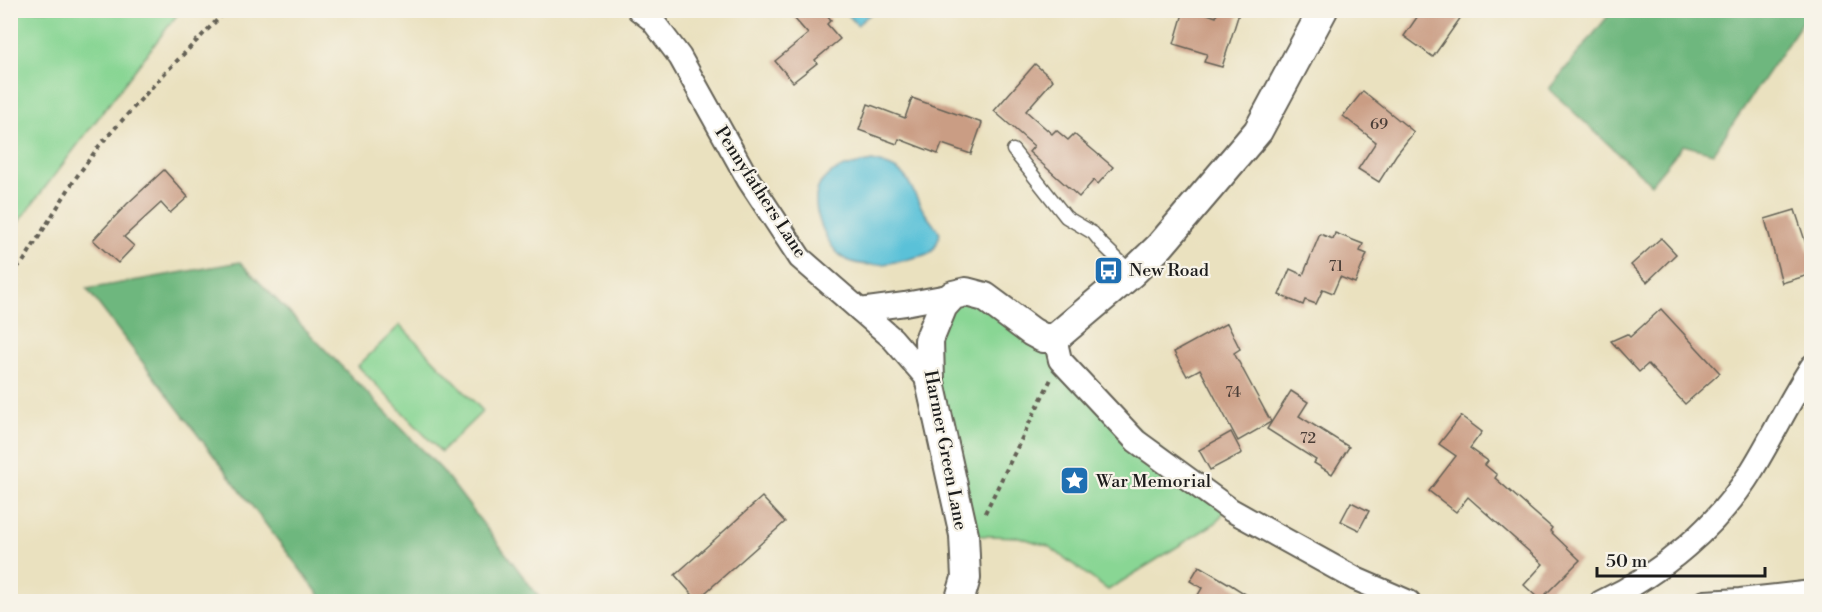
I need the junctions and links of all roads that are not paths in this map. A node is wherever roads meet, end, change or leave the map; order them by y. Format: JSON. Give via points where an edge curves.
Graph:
{"nodes":[{"id":1,"x":639,"y":10,"type":"edge"},
{"id":2,"x":1323,"y":10,"type":"edge"},
{"id":3,"x":1013,"y":150,"type":"dead end"},
{"id":4,"x":1132,"y":273,"type":"junction"},
{"id":5,"x":952,"y":295,"type":"junction"},
{"id":6,"x":860,"y":310,"type":"junction"},
{"id":7,"x":1058,"y":349,"type":"junction"},
{"id":8,"x":1812,"y":366,"type":"edge"},
{"id":9,"x":930,"y":382,"type":"junction"},
{"id":10,"x":1812,"y":592,"type":"edge"},
{"id":11,"x":1605,"y":601,"type":"edge"},
{"id":12,"x":959,"y":602,"type":"edge"},
{"id":13,"x":1409,"y":602,"type":"edge"},
{"id":14,"x":1705,"y":602,"type":"edge"}],
"edges":[{"from":1,"to":6,"type":"street","name":"Pennyfathers Lane","via":[[680,57],[748,179],[800,258]]},
{"from":2,"to":4,"type":"street","via":[[1257,131],[1160,246]]},
{"from":3,"to":4,"type":"lane","via":[[1066,217],[1093,233]]},
{"from":4,"to":7,"type":"street"},
{"from":5,"to":6,"type":"street"},
{"from":5,"to":7,"type":"street","via":[[966,292],[985,297]]},
{"from":5,"to":9,"type":"street","name":"Harmer Green Lane","via":[[943,306],[929,340]]},
{"from":6,"to":9,"type":"street","name":"Pennyfathers Lane","via":[[892,338]]},
{"from":7,"to":13,"type":"street","via":[[1136,441],[1227,507],[1356,579]]},
{"from":8,"to":11,"type":"street","via":[[1751,472],[1721,513],[1646,577]]},
{"from":9,"to":12,"type":"street","name":"Harmer Green Lane","via":[[964,535],[966,578]]},
{"from":10,"to":14,"type":"street"}]}
